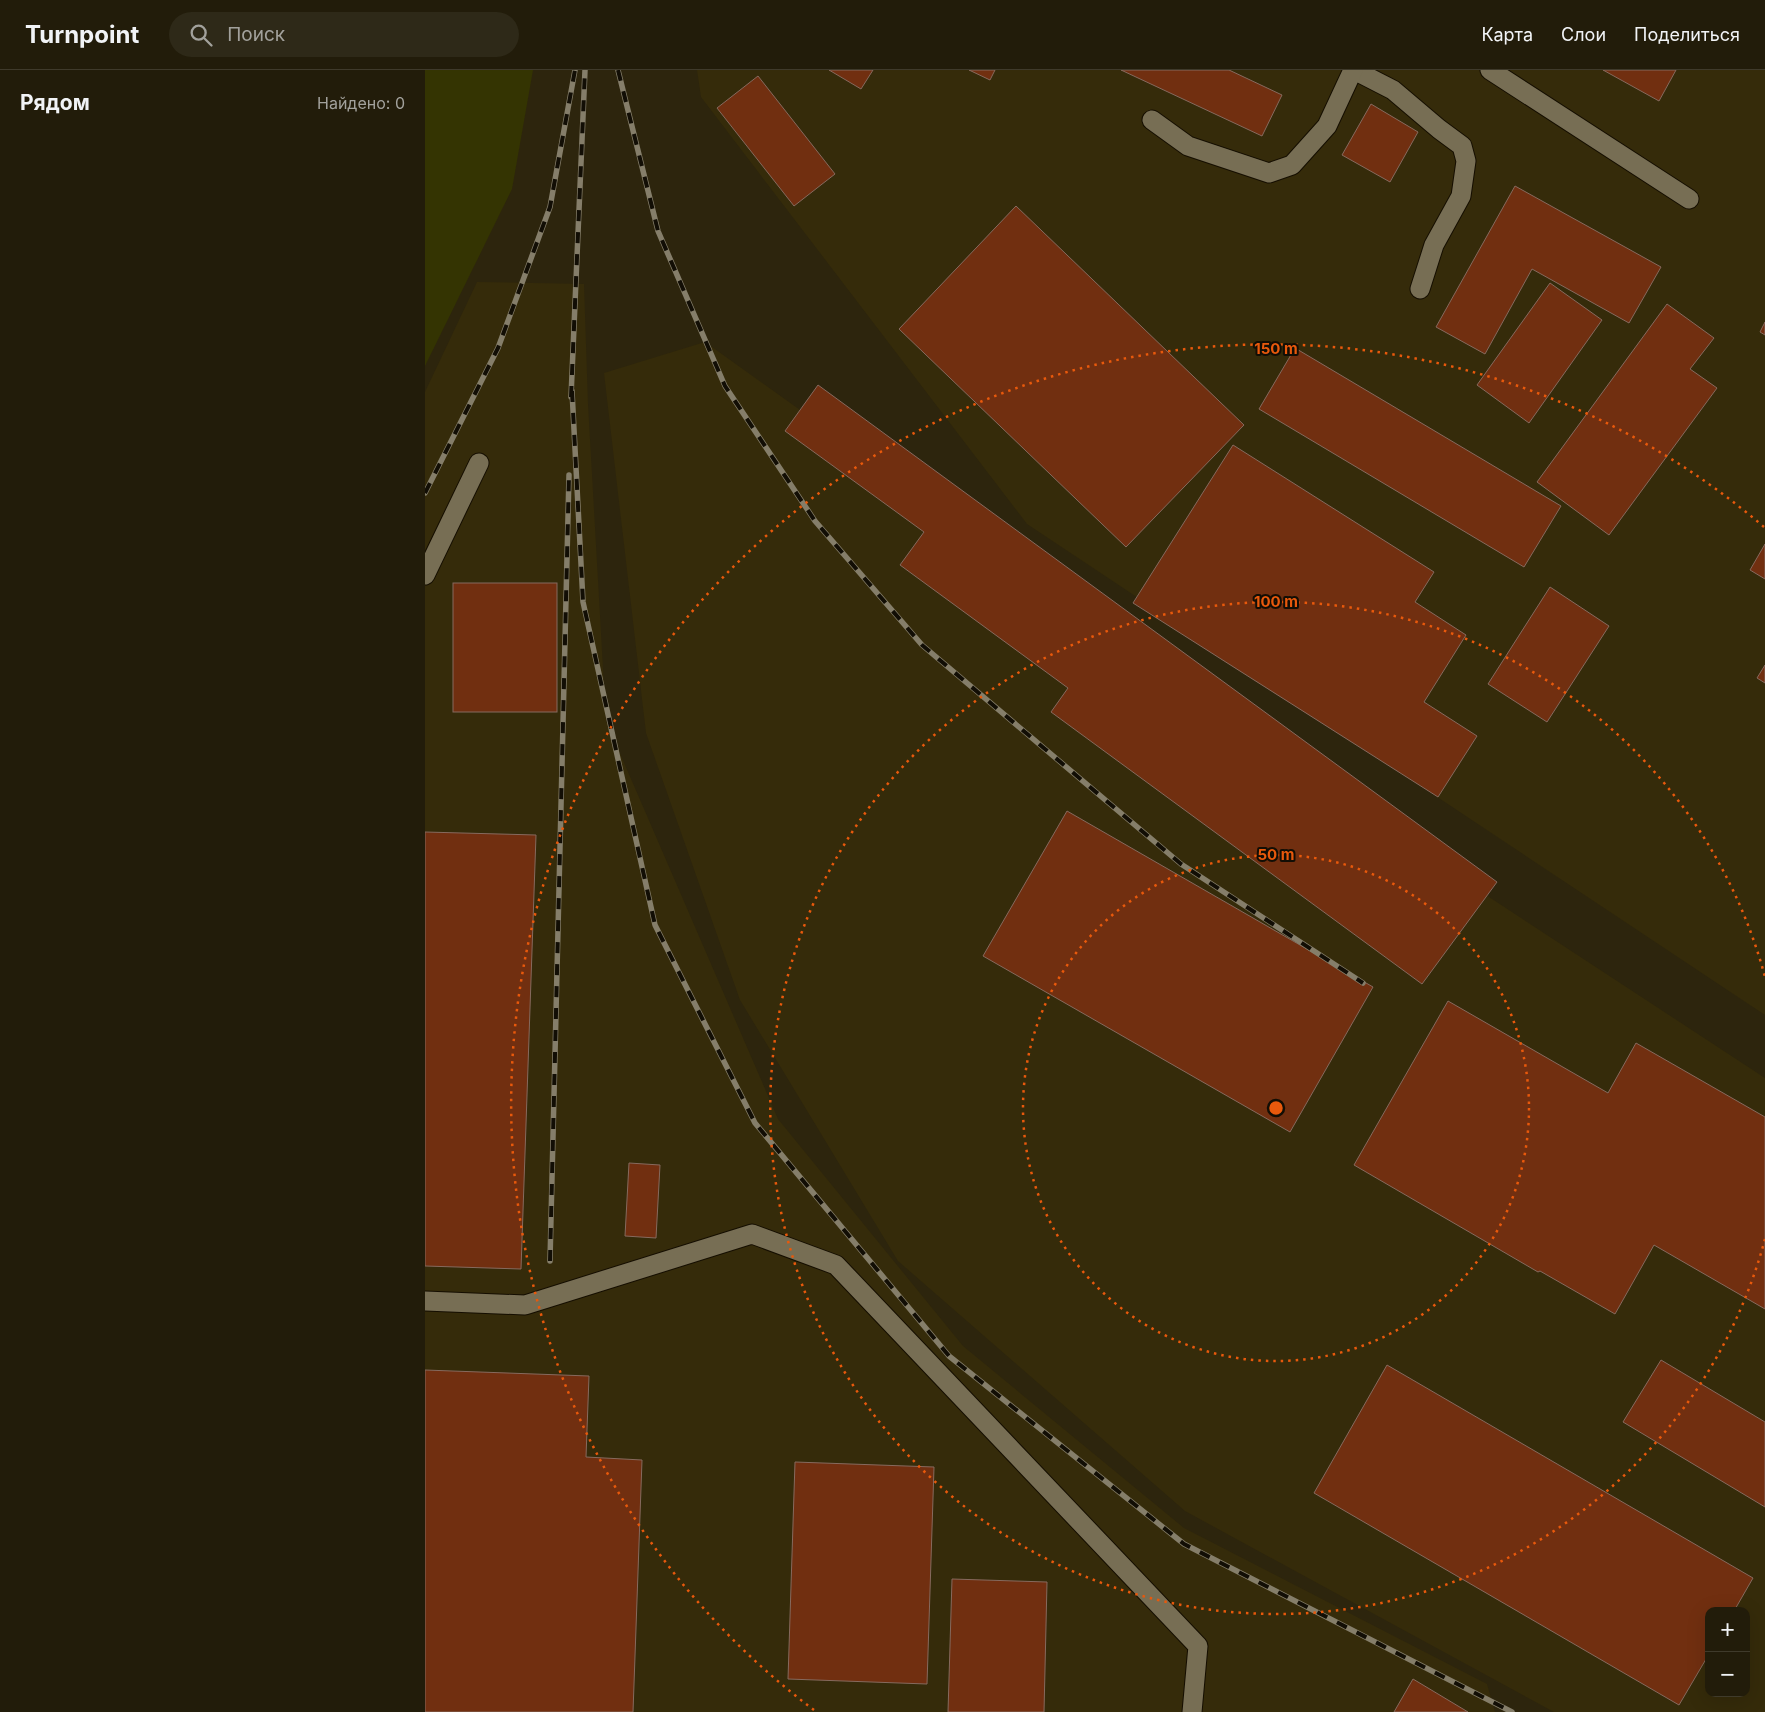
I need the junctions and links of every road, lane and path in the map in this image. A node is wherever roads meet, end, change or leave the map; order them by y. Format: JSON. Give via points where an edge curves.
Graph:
{"nodes":[{"id":1,"x":1353,"y":70,"type":"edge"},
{"id":2,"x":1490,"y":70,"type":"edge"},
{"id":3,"x":1151,"y":120,"type":"dead end"},
{"id":4,"x":1689,"y":198,"type":"dead end"},
{"id":5,"x":1420,"y":289,"type":"dead end"},
{"id":6,"x":479,"y":463,"type":"dead end"},
{"id":7,"x":425,"y":575,"type":"edge"},
{"id":8,"x":425,"y":1301,"type":"edge"},
{"id":9,"x":1192,"y":1712,"type":"edge"}],
"edges":[{"from":1,"to":3,"type":"lane","via":[[1327,126],[1292,165],[1269,173],[1188,146]]},
{"from":1,"to":5,"type":"lane","via":[[1393,90],[1462,146],[1466,161],[1461,196],[1434,245]]},
{"from":2,"to":4,"type":"lane"},
{"from":6,"to":7,"type":"lane"},
{"from":8,"to":9,"type":"lane","via":[[525,1305],[752,1234],[836,1265],[1198,1646]]}]}
